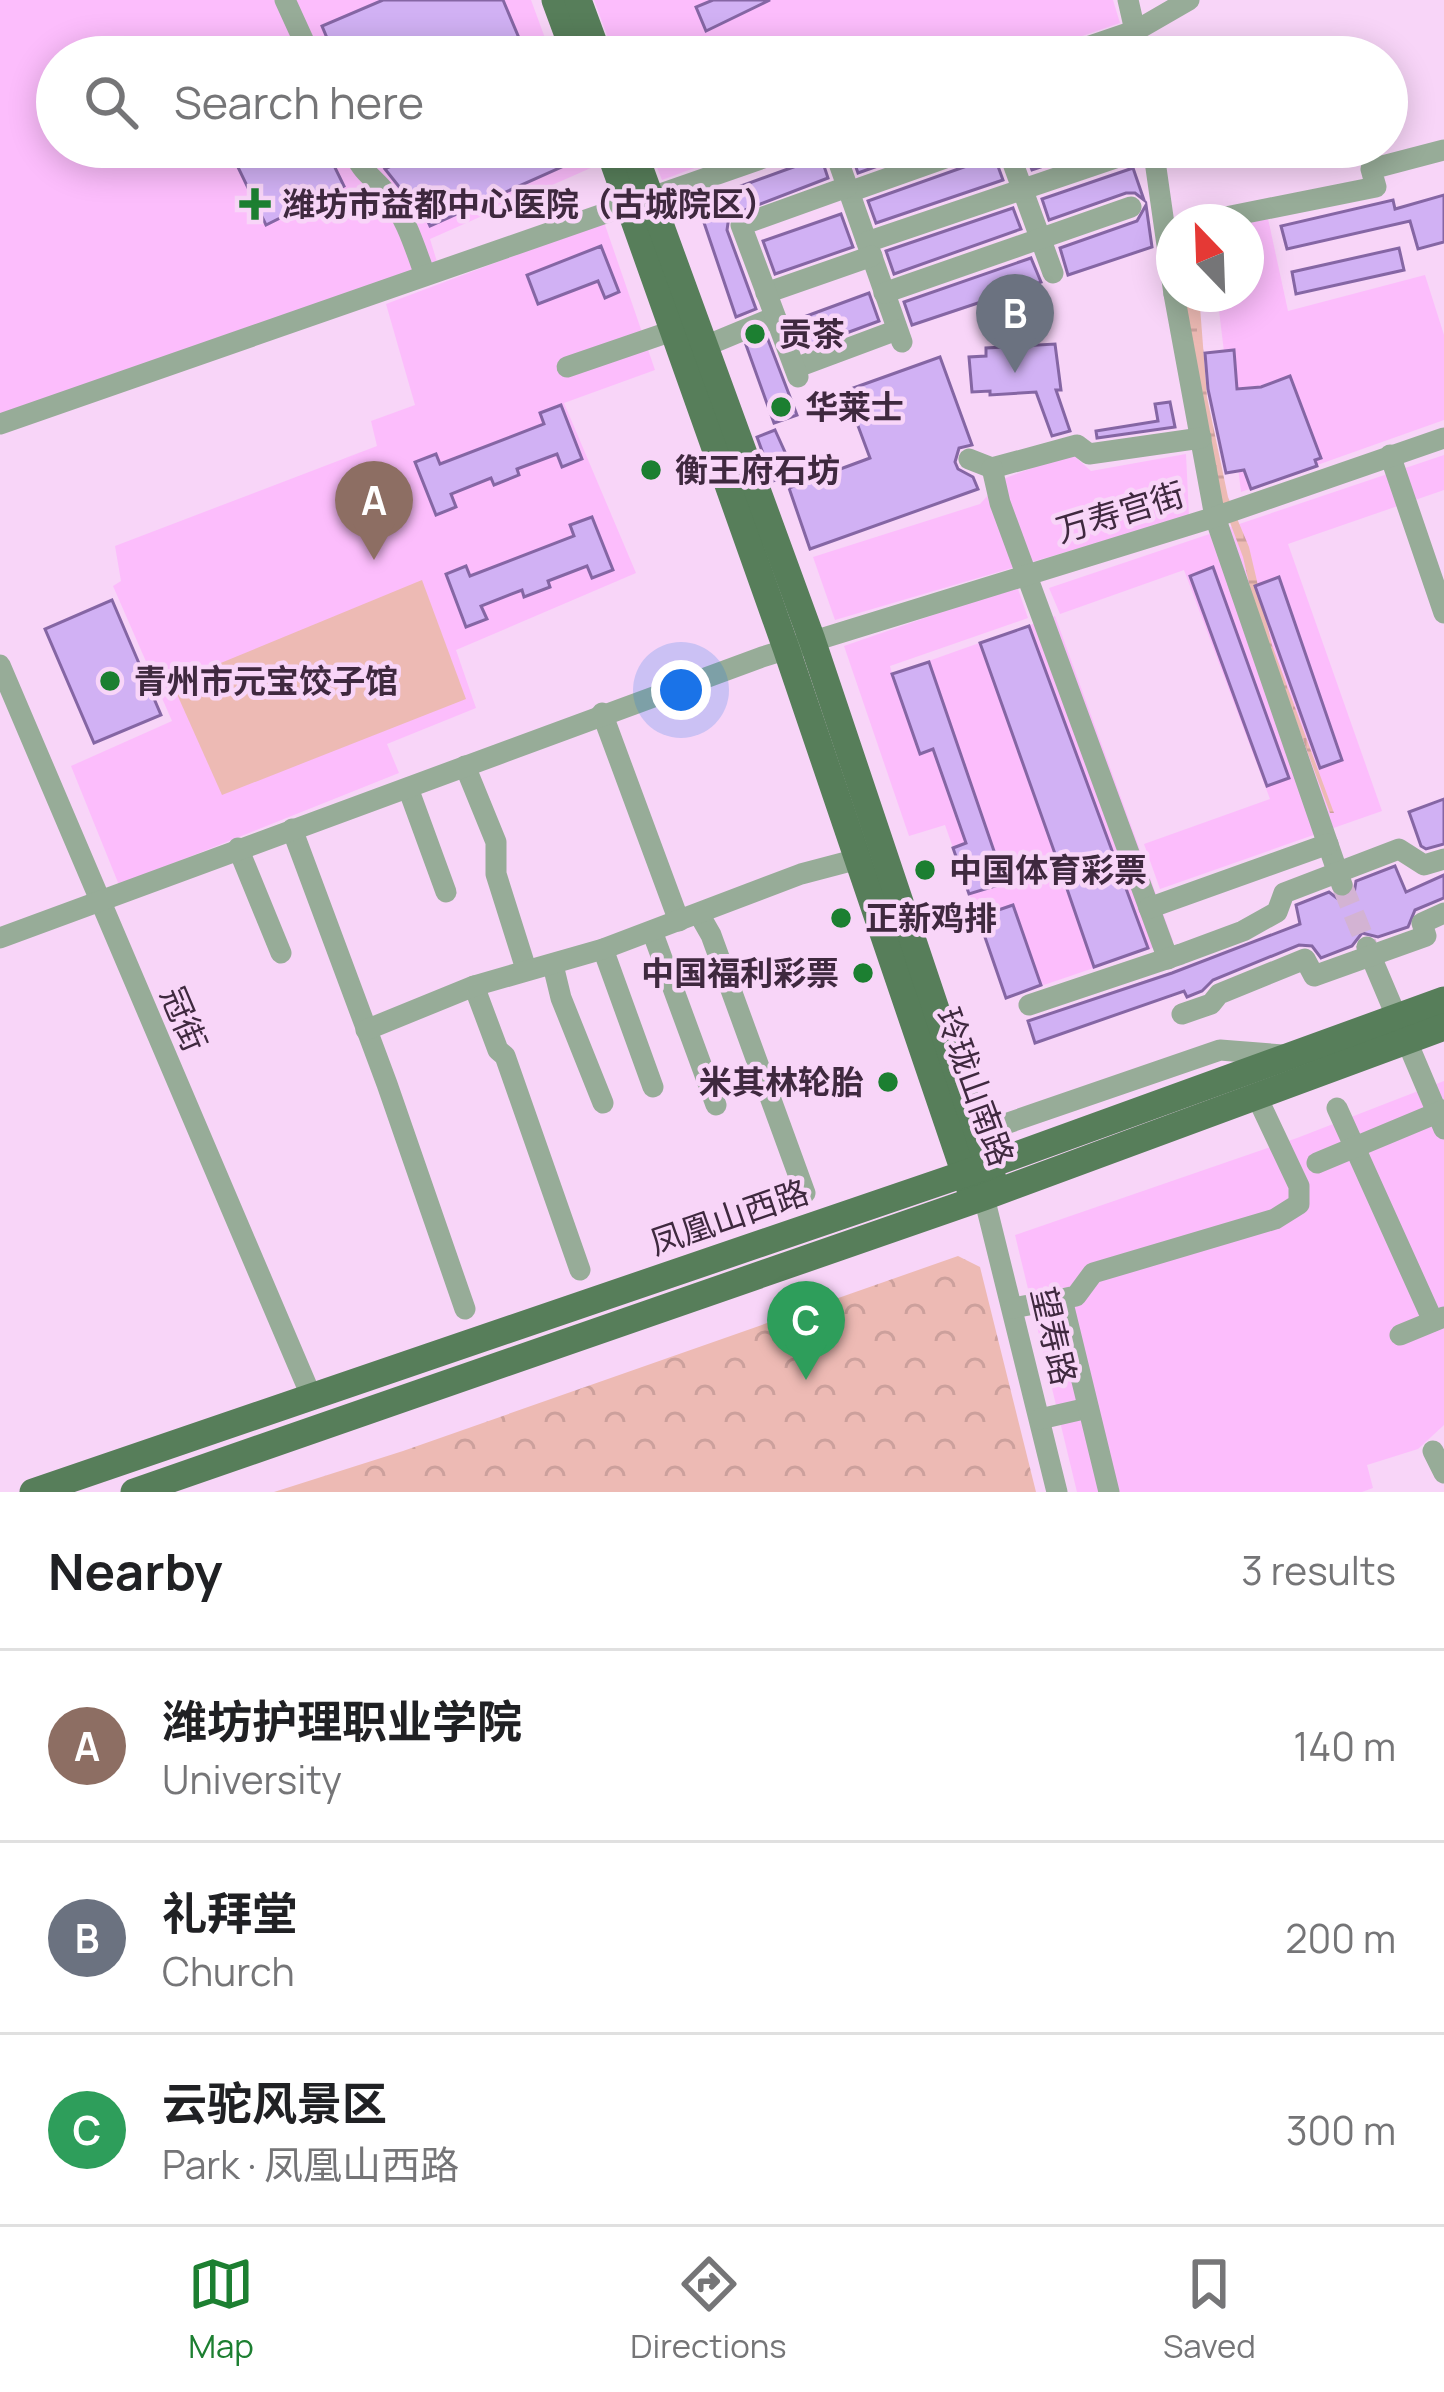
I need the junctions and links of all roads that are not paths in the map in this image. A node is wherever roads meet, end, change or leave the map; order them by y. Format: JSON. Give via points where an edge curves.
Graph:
{"nodes":[{"id":1,"x":285,"y":0,"type":"edge"},
{"id":2,"x":555,"y":0,"type":"edge"},
{"id":3,"x":578,"y":0,"type":"edge"},
{"id":4,"x":1128,"y":0,"type":"edge"},
{"id":5,"x":1189,"y":0,"type":"edge"},
{"id":6,"x":1137,"y":30,"type":"junction"},
{"id":7,"x":301,"y":36,"type":"edge"},
{"id":8,"x":568,"y":36,"type":"edge"},
{"id":9,"x":591,"y":36,"type":"edge"},
{"id":10,"x":1119,"y":36,"type":"edge"},
{"id":11,"x":1138,"y":36,"type":"edge"},
{"id":12,"x":1444,"y":150,"type":"edge"},
{"id":13,"x":1408,"y":159,"type":"edge"},
{"id":14,"x":361,"y":168,"type":"edge"},
{"id":15,"x":620,"y":168,"type":"edge"},
{"id":16,"x":635,"y":168,"type":"edge"},
{"id":17,"x":733,"y":168,"type":"edge"},
{"id":18,"x":840,"y":168,"type":"edge"},
{"id":19,"x":913,"y":168,"type":"edge"},
{"id":20,"x":1015,"y":168,"type":"edge"},
{"id":21,"x":1085,"y":168,"type":"edge"},
{"id":22,"x":1156,"y":168,"type":"edge"},
{"id":23,"x":1375,"y":168,"type":"edge"},
{"id":24,"x":1023,"y":189,"type":"junction"},
{"id":25,"x":848,"y":190,"type":"junction"},
{"id":26,"x":639,"y":200,"type":"junction"},
{"id":27,"x":1161,"y":204,"type":"edge"},
{"id":28,"x":1131,"y":207,"type":"dead end"},
{"id":29,"x":1264,"y":210,"type":"edge"},
{"id":30,"x":1041,"y":238,"type":"junction"},
{"id":31,"x":869,"y":249,"type":"junction"},
{"id":32,"x":1053,"y":274,"type":"dead end"},
{"id":33,"x":425,"y":275,"type":"junction"},
{"id":34,"x":884,"y":292,"type":"junction"},
{"id":35,"x":766,"y":293,"type":"junction"},
{"id":36,"x":1177,"y":312,"type":"edge"},
{"id":37,"x":776,"y":316,"type":"junction"},
{"id":38,"x":672,"y":331,"type":"junction"},
{"id":39,"x":703,"y":347,"type":"junction"},
{"id":40,"x":567,"y":367,"type":"dead end"},
{"id":41,"x":0,"y":424,"type":"edge"},
{"id":42,"x":1201,"y":438,"type":"junction"},
{"id":43,"x":1444,"y":438,"type":"edge"},
{"id":44,"x":1390,"y":455,"type":"junction"},
{"id":45,"x":969,"y":459,"type":"dead end"},
{"id":46,"x":992,"y":468,"type":"junction"},
{"id":47,"x":1215,"y":517,"type":"junction"},
{"id":48,"x":1026,"y":574,"type":"junction"},
{"id":49,"x":1444,"y":613,"type":"edge"},
{"id":50,"x":799,"y":644,"type":"junction"},
{"id":51,"x":0,"y":665,"type":"edge"},
{"id":52,"x":602,"y":713,"type":"junction"},
{"id":53,"x":465,"y":766,"type":"junction"},
{"id":54,"x":408,"y":788,"type":"junction"},
{"id":55,"x":292,"y":829,"type":"junction"},
{"id":56,"x":1328,"y":844,"type":"junction"},
{"id":57,"x":238,"y":848,"type":"junction"},
{"id":58,"x":858,"y":859,"type":"junction"},
{"id":59,"x":1444,"y":859,"type":"edge"},
{"id":60,"x":1340,"y":879,"type":"junction"},
{"id":61,"x":446,"y":892,"type":"dead end"},
{"id":62,"x":98,"y":904,"type":"junction"},
{"id":63,"x":1149,"y":908,"type":"junction"},
{"id":64,"x":1444,"y":913,"type":"edge"},
{"id":65,"x":689,"y":917,"type":"junction"},
{"id":66,"x":652,"y":931,"type":"junction"},
{"id":67,"x":0,"y":938,"type":"edge"},
{"id":68,"x":603,"y":950,"type":"junction"},
{"id":69,"x":1369,"y":951,"type":"junction"},
{"id":70,"x":281,"y":953,"type":"dead end"},
{"id":71,"x":1168,"y":959,"type":"junction"},
{"id":72,"x":553,"y":965,"type":"junction"},
{"id":73,"x":526,"y":968,"type":"junction"},
{"id":74,"x":475,"y":986,"type":"junction"},
{"id":75,"x":1444,"y":1000,"type":"edge"},
{"id":76,"x":1029,"y":1005,"type":"dead end"},
{"id":77,"x":1182,"y":1014,"type":"dead end"},
{"id":78,"x":1444,"y":1027,"type":"edge"},
{"id":79,"x":366,"y":1030,"type":"junction"},
{"id":80,"x":1402,"y":1030,"type":"junction"},
{"id":81,"x":1295,"y":1056,"type":"junction"},
{"id":82,"x":653,"y":1087,"type":"dead end"},
{"id":83,"x":1256,"y":1094,"type":"junction"},
{"id":84,"x":602,"y":1103,"type":"dead end"},
{"id":85,"x":716,"y":1105,"type":"dead end"},
{"id":86,"x":1337,"y":1108,"type":"dead end"},
{"id":87,"x":1442,"y":1117,"type":"edge"},
{"id":88,"x":976,"y":1134,"type":"junction"},
{"id":89,"x":1354,"y":1148,"type":"junction"},
{"id":90,"x":1317,"y":1163,"type":"dead end"},
{"id":91,"x":976,"y":1170,"type":"junction"},
{"id":92,"x":805,"y":1193,"type":"dead end"},
{"id":93,"x":984,"y":1196,"type":"junction"},
{"id":94,"x":580,"y":1270,"type":"dead end"},
{"id":95,"x":1062,"y":1299,"type":"junction"},
{"id":96,"x":1013,"y":1308,"type":"junction"},
{"id":97,"x":465,"y":1309,"type":"dead end"},
{"id":98,"x":1439,"y":1319,"type":"edge"},
{"id":99,"x":1400,"y":1335,"type":"dead end"},
{"id":100,"x":312,"y":1398,"type":"junction"},
{"id":101,"x":1088,"y":1408,"type":"junction"},
{"id":102,"x":1040,"y":1418,"type":"junction"},
{"id":103,"x":1433,"y":1451,"type":"dead end"},
{"id":104,"x":1444,"y":1473,"type":"edge"},
{"id":105,"x":34,"y":1492,"type":"edge"},
{"id":106,"x":134,"y":1492,"type":"edge"},
{"id":107,"x":1057,"y":1492,"type":"edge"},
{"id":108,"x":1109,"y":1492,"type":"edge"}],
"edges":[{"from":1,"to":7,"type":"street"},
{"from":2,"to":8,"type":"main road"},
{"from":3,"to":9,"type":"main road"},
{"from":4,"to":6,"type":"street"},
{"from":5,"to":6,"type":"street"},
{"from":6,"to":10,"type":"street"},
{"from":6,"to":11,"type":"street"},
{"from":12,"to":13,"type":"street"},
{"from":14,"to":33,"type":"street","via":[[389,196]]},
{"from":15,"to":26,"type":"main road","name":"玲珑山南路"},
{"from":16,"to":26,"type":"main road","name":"玲珑山南路"},
{"from":17,"to":26,"type":"street"},
{"from":18,"to":25,"type":"street"},
{"from":19,"to":25,"type":"street"},
{"from":20,"to":24,"type":"street"},
{"from":21,"to":24,"type":"street"},
{"from":22,"to":27,"type":"street"},
{"from":23,"to":29,"type":"street","via":[[1376,187]]},
{"from":24,"to":30,"type":"street"},
{"from":24,"to":31,"type":"street"},
{"from":25,"to":31,"type":"street"},
{"from":25,"to":35,"type":"street","via":[[741,225]]},
{"from":26,"to":33,"type":"street"},
{"from":26,"to":38,"type":"main road","name":"玲珑山南路"},
{"from":26,"to":39,"type":"main road","name":"玲珑山南路"},
{"from":28,"to":30,"type":"street"},
{"from":30,"to":32,"type":"street"},
{"from":30,"to":34,"type":"street"},
{"from":31,"to":34,"type":"street"},
{"from":31,"to":35,"type":"street"},
{"from":33,"to":41,"type":"street"},
{"from":34,"to":37,"type":"street","via":[[900,336],[797,373]]},
{"from":35,"to":37,"type":"street"},
{"from":36,"to":42,"type":"street"},
{"from":37,"to":39,"type":"street"},
{"from":38,"to":40,"type":"street"},
{"from":38,"to":50,"type":"main road","name":"玲珑山南路"},
{"from":39,"to":50,"type":"main road","name":"玲珑山南路"},
{"from":42,"to":46,"type":"street","via":[[1089,454],[1077,445]]},
{"from":42,"to":47,"type":"street"},
{"from":43,"to":44,"type":"street","name":"万寿宫街"},
{"from":44,"to":47,"type":"street","name":"万寿宫街"},
{"from":44,"to":49,"type":"street"},
{"from":45,"to":46,"type":"street"},
{"from":46,"to":48,"type":"street"},
{"from":47,"to":48,"type":"street","name":"万寿宫街"},
{"from":47,"to":56,"type":"street"},
{"from":48,"to":50,"type":"street","name":"万寿宫街"},
{"from":48,"to":63,"type":"street"},
{"from":50,"to":52,"type":"street","name":"万寿宫街"},
{"from":50,"to":58,"type":"main road","name":"玲珑山南路"},
{"from":50,"to":88,"type":"main road","name":"玲珑山南路"},
{"from":51,"to":62,"type":"street","name":"冠街"},
{"from":52,"to":53,"type":"street","name":"万寿宫街"},
{"from":52,"to":65,"type":"street"},
{"from":53,"to":54,"type":"street","name":"万寿宫街"},
{"from":53,"to":73,"type":"street","via":[[496,842],[496,874]]},
{"from":54,"to":55,"type":"street","name":"万寿宫街"},
{"from":54,"to":61,"type":"street"},
{"from":55,"to":57,"type":"street","name":"万寿宫街"},
{"from":55,"to":79,"type":"street"},
{"from":56,"to":60,"type":"street"},
{"from":56,"to":63,"type":"street"},
{"from":57,"to":62,"type":"street","name":"万寿宫街"},
{"from":57,"to":70,"type":"street"},
{"from":58,"to":65,"type":"street"},
{"from":58,"to":91,"type":"main road","name":"玲珑山南路"},
{"from":59,"to":60,"type":"street","via":[[1424,865],[1399,849]]},
{"from":60,"to":71,"type":"street","via":[[1284,893],[1277,912]]},
{"from":62,"to":67,"type":"street","name":"万寿宫街"},
{"from":62,"to":100,"type":"street","name":"冠街"},
{"from":63,"to":71,"type":"street"},
{"from":64,"to":69,"type":"street","via":[[1422,923],[1426,936]]},
{"from":65,"to":66,"type":"street"},
{"from":65,"to":92,"type":"street","via":[[711,935]]},
{"from":66,"to":68,"type":"street"},
{"from":66,"to":85,"type":"street"},
{"from":68,"to":72,"type":"street"},
{"from":68,"to":82,"type":"street"},
{"from":69,"to":77,"type":"street","via":[[1313,976],[1305,959]]},
{"from":69,"to":80,"type":"street"},
{"from":71,"to":76,"type":"street"},
{"from":72,"to":73,"type":"street"},
{"from":72,"to":84,"type":"street"},
{"from":73,"to":74,"type":"street"},
{"from":74,"to":79,"type":"street"},
{"from":74,"to":94,"type":"street"},
{"from":75,"to":80,"type":"main road","name":"凤凰山西路"},
{"from":78,"to":80,"type":"main road","name":"凤凰山西路"},
{"from":79,"to":97,"type":"street"},
{"from":80,"to":81,"type":"main road","name":"凤凰山西路"},
{"from":80,"to":83,"type":"main road","name":"凤凰山西路"},
{"from":80,"to":87,"type":"street"},
{"from":81,"to":88,"type":"street","via":[[1220,1050]]},
{"from":81,"to":91,"type":"main road","name":"凤凰山西路"},
{"from":83,"to":93,"type":"main road","name":"凤凰山西路"},
{"from":83,"to":95,"type":"street","via":[[1299,1186],[1299,1204],[1275,1219],[1093,1274],[1076,1296]]},
{"from":86,"to":89,"type":"street"},
{"from":87,"to":89,"type":"street"},
{"from":88,"to":91,"type":"main road","name":"玲珑山南路"},
{"from":89,"to":90,"type":"street"},
{"from":89,"to":98,"type":"street"},
{"from":91,"to":93,"type":"main road","name":"玲珑山南路","via":[[995,1183]]},
{"from":91,"to":100,"type":"main road","name":"凤凰山西路"},
{"from":93,"to":96,"type":"street","name":"望寿路"},
{"from":93,"to":106,"type":"main road","name":"凤凰山西路"},
{"from":95,"to":96,"type":"street"},
{"from":95,"to":101,"type":"street"},
{"from":96,"to":102,"type":"street","name":"望寿路"},
{"from":98,"to":99,"type":"street"},
{"from":100,"to":105,"type":"main road","name":"凤凰山西路"},
{"from":101,"to":102,"type":"street"},
{"from":101,"to":108,"type":"street"},
{"from":102,"to":107,"type":"street","name":"望寿路"},
{"from":103,"to":104,"type":"street"}]}
